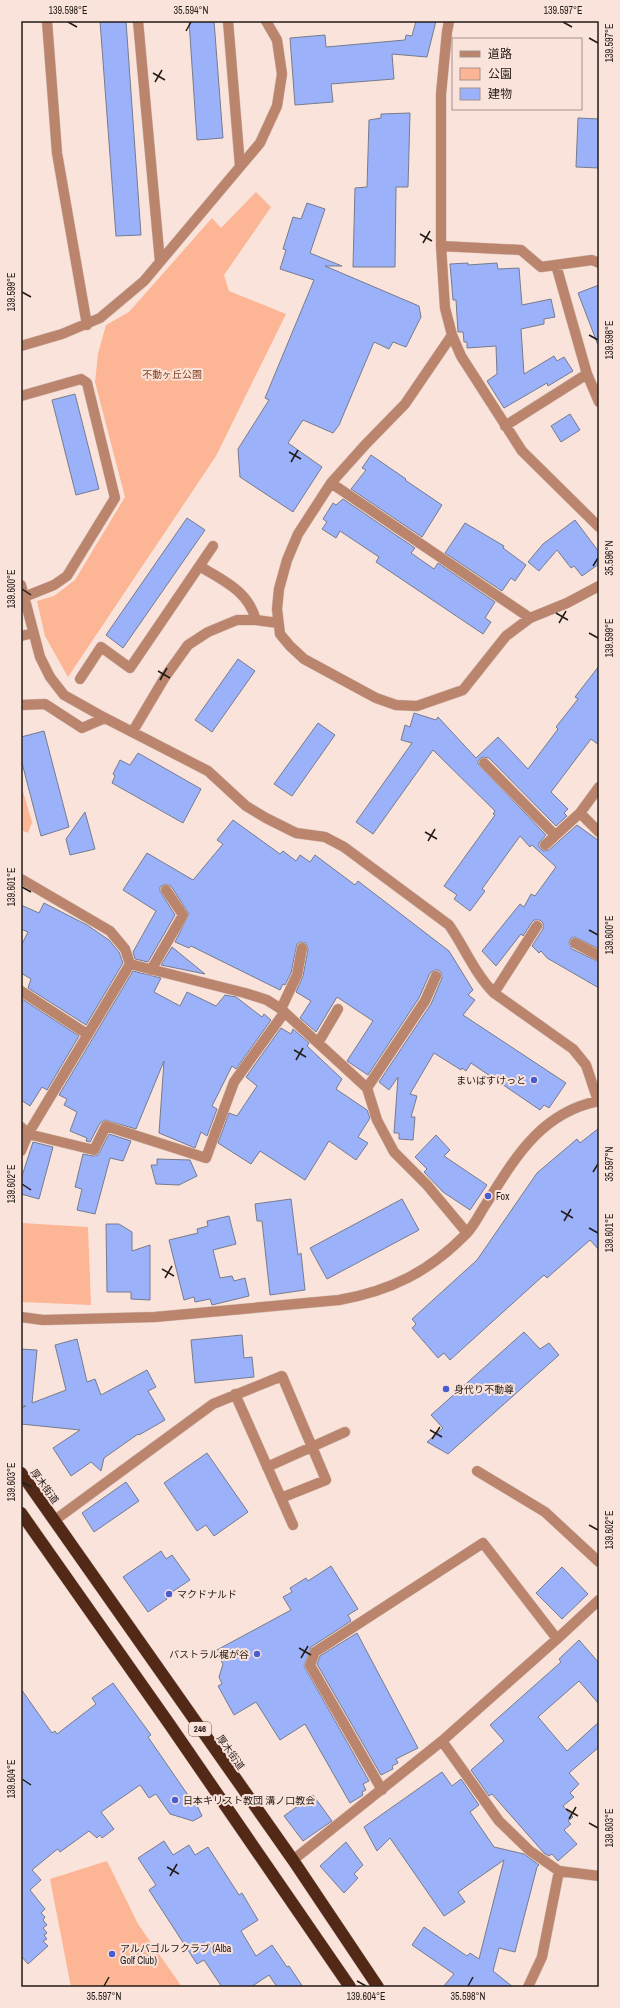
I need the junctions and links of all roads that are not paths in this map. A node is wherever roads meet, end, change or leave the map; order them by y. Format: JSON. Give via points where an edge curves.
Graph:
{"nodes":[{"id":1,"x":47,"y":21,"type":"edge"},
{"id":2,"x":138,"y":21,"type":"edge"},
{"id":3,"x":228,"y":21,"type":"edge"},
{"id":4,"x":266,"y":21,"type":"edge"},
{"id":5,"x":450,"y":21,"type":"edge"},
{"id":6,"x":449,"y":67,"type":"edge"},
{"id":7,"x":240,"y":166,"type":"junction"},
{"id":8,"x":441,"y":246,"type":"junction"},
{"id":9,"x":160,"y":262,"type":"junction"},
{"id":10,"x":599,"y":263,"type":"edge"},
{"id":11,"x":556,"y":265,"type":"junction"},
{"id":12,"x":87,"y":325,"type":"junction"},
{"id":13,"x":452,"y":335,"type":"junction"},
{"id":14,"x":21,"y":346,"type":"edge"},
{"id":15,"x":587,"y":374,"type":"junction"},
{"id":16,"x":21,"y":396,"type":"edge"},
{"id":17,"x":599,"y":402,"type":"edge"},
{"id":18,"x":505,"y":426,"type":"junction"},
{"id":19,"x":330,"y":483,"type":"junction"},
{"id":20,"x":599,"y":527,"type":"edge"},
{"id":21,"x":213,"y":546,"type":"dead end"},
{"id":22,"x":201,"y":567,"type":"junction"},
{"id":23,"x":21,"y":584,"type":"edge"},
{"id":24,"x":599,"y":586,"type":"edge"},
{"id":25,"x":24,"y":597,"type":"junction"},
{"id":26,"x":530,"y":618,"type":"junction"},
{"id":27,"x":256,"y":620,"type":"junction"},
{"id":28,"x":278,"y":623,"type":"junction"},
{"id":29,"x":33,"y":633,"type":"junction"},
{"id":30,"x":21,"y":636,"type":"edge"},
{"id":31,"x":80,"y":678,"type":"dead end"},
{"id":32,"x":21,"y":705,"type":"edge"},
{"id":33,"x":105,"y":718,"type":"junction"},
{"id":34,"x":133,"y":731,"type":"junction"},
{"id":35,"x":484,"y":762,"type":"dead end"},
{"id":36,"x":599,"y":786,"type":"edge"},
{"id":37,"x":580,"y":813,"type":"junction"},
{"id":38,"x":599,"y":832,"type":"edge"},
{"id":39,"x":554,"y":834,"type":"junction"},
{"id":40,"x":545,"y":845,"type":"dead end"},
{"id":41,"x":21,"y":879,"type":"edge"},
{"id":42,"x":166,"y":890,"type":"dead end"},
{"id":43,"x":537,"y":926,"type":"dead end"},
{"id":44,"x":575,"y":943,"type":"dead end"},
{"id":45,"x":302,"y":948,"type":"dead end"},
{"id":46,"x":599,"y":956,"type":"edge"},
{"id":47,"x":130,"y":964,"type":"junction"},
{"id":48,"x":151,"y":970,"type":"junction"},
{"id":49,"x":436,"y":976,"type":"dead end"},
{"id":50,"x":21,"y":991,"type":"edge"},
{"id":51,"x":494,"y":993,"type":"junction"},
{"id":52,"x":338,"y":1010,"type":"dead end"},
{"id":53,"x":282,"y":1011,"type":"junction"},
{"id":54,"x":87,"y":1034,"type":"junction"},
{"id":55,"x":318,"y":1043,"type":"junction"},
{"id":56,"x":368,"y":1088,"type":"junction"},
{"id":57,"x":599,"y":1101,"type":"edge"},
{"id":58,"x":24,"y":1130,"type":"edge"},
{"id":59,"x":21,"y":1152,"type":"edge"},
{"id":60,"x":467,"y":1233,"type":"junction"},
{"id":61,"x":21,"y":1317,"type":"edge"},
{"id":62,"x":235,"y":1394,"type":"junction"},
{"id":63,"x":345,"y":1432,"type":"dead end"},
{"id":64,"x":312,"y":1447,"type":"junction"},
{"id":65,"x":267,"y":1467,"type":"junction"},
{"id":66,"x":477,"y":1471,"type":"dead end"},
{"id":67,"x":21,"y":1473,"type":"edge"},
{"id":68,"x":281,"y":1498,"type":"junction"},
{"id":69,"x":21,"y":1513,"type":"edge"},
{"id":70,"x":56,"y":1520,"type":"junction"},
{"id":71,"x":293,"y":1525,"type":"dead end"},
{"id":72,"x":599,"y":1562,"type":"edge"},
{"id":73,"x":599,"y":1600,"type":"edge"},
{"id":74,"x":557,"y":1639,"type":"junction"},
{"id":75,"x":442,"y":1741,"type":"junction"},
{"id":76,"x":382,"y":1790,"type":"junction"},
{"id":77,"x":293,"y":1860,"type":"junction"},
{"id":78,"x":559,"y":1871,"type":"junction"},
{"id":79,"x":599,"y":1876,"type":"edge"},
{"id":80,"x":350,"y":1987,"type":"edge"},
{"id":81,"x":378,"y":1987,"type":"edge"},
{"id":82,"x":528,"y":1987,"type":"edge"}],
"edges":[{"from":1,"to":12,"type":"street","via":[[58,152]]},
{"from":2,"to":9,"type":"street"},
{"from":3,"to":7,"type":"street"},
{"from":4,"to":7,"type":"street","via":[[277,40],[282,74],[277,106],[260,143]]},
{"from":5,"to":6,"type":"street","via":[[447,32]]},
{"from":6,"to":8,"type":"street","via":[[441,94]]},
{"from":7,"to":9,"type":"street"},
{"from":8,"to":11,"type":"street","via":[[521,250],[541,267]]},
{"from":8,"to":13,"type":"street","via":[[445,308]]},
{"from":9,"to":12,"type":"street","via":[[139,286],[100,318]]},
{"from":10,"to":11,"type":"street","via":[[592,260]]},
{"from":11,"to":15,"type":"street"},
{"from":12,"to":14,"type":"street"},
{"from":13,"to":18,"type":"street","via":[[461,356]]},
{"from":13,"to":19,"type":"street","via":[[405,404]]},
{"from":15,"to":17,"type":"street"},
{"from":15,"to":18,"type":"street"},
{"from":16,"to":25,"type":"street","via":[[81,380],[87,382],[115,498],[67,576],[54,585]]},
{"from":18,"to":20,"type":"street","via":[[522,451]]},
{"from":19,"to":26,"type":"street"},
{"from":19,"to":28,"type":"street","via":[[298,534],[287,560],[279,589]]},
{"from":21,"to":22,"type":"street"},
{"from":22,"to":27,"type":"street","via":[[239,591],[252,607]]},
{"from":22,"to":31,"type":"street","via":[[130,668],[101,647]]},
{"from":23,"to":25,"type":"street"},
{"from":24,"to":26,"type":"street"},
{"from":25,"to":29,"type":"street"},
{"from":26,"to":28,"type":"street","via":[[506,636],[463,690],[417,706],[396,705],[376,698],[304,659],[280,634]]},
{"from":27,"to":28,"type":"street"},
{"from":27,"to":34,"type":"street","via":[[237,620],[208,632],[188,645],[165,677]]},
{"from":29,"to":30,"type":"street"},
{"from":29,"to":33,"type":"street","via":[[40,657],[50,677],[64,695]]},
{"from":32,"to":33,"type":"street","via":[[45,704],[82,728]]},
{"from":33,"to":34,"type":"street"},
{"from":34,"to":51,"type":"street","via":[[208,770],[246,806],[266,818],[296,833],[325,837],[344,847],[450,925],[483,982]]},
{"from":35,"to":39,"type":"street"},
{"from":36,"to":37,"type":"street"},
{"from":37,"to":38,"type":"street"},
{"from":37,"to":39,"type":"street"},
{"from":39,"to":40,"type":"street"},
{"from":41,"to":47,"type":"street","via":[[110,931],[124,949]]},
{"from":42,"to":48,"type":"street","via":[[183,915]]},
{"from":43,"to":51,"type":"street"},
{"from":44,"to":46,"type":"street"},
{"from":45,"to":53,"type":"street","via":[[297,975]]},
{"from":47,"to":48,"type":"street"},
{"from":47,"to":54,"type":"street"},
{"from":48,"to":53,"type":"street","via":[[267,1000]]},
{"from":49,"to":56,"type":"street","via":[[425,1001]]},
{"from":50,"to":54,"type":"street"},
{"from":51,"to":57,"type":"street","via":[[573,1049],[586,1066]]},
{"from":52,"to":55,"type":"street"},
{"from":53,"to":55,"type":"street"},
{"from":53,"to":58,"type":"street","via":[[234,1082],[206,1158],[106,1126],[94,1150]]},
{"from":54,"to":58,"type":"street"},
{"from":55,"to":56,"type":"street"},
{"from":56,"to":60,"type":"street","via":[[377,1120],[394,1152],[427,1185]]},
{"from":57,"to":60,"type":"street","via":[[578,1107],[549,1122],[525,1145]]},
{"from":58,"to":59,"type":"street"},
{"from":60,"to":61,"type":"street","via":[[422,1271],[399,1284],[339,1300],[155,1317],[43,1320]]},
{"from":62,"to":64,"type":"street","via":[[282,1376]]},
{"from":62,"to":65,"type":"street"},
{"from":62,"to":70,"type":"street","via":[[213,1404]]},
{"from":63,"to":64,"type":"street"},
{"from":64,"to":65,"type":"street"},
{"from":64,"to":68,"type":"street","via":[[326,1480]]},
{"from":65,"to":68,"type":"street"},
{"from":66,"to":72,"type":"street","via":[[545,1512]]},
{"from":67,"to":70,"type":"highway","name":"厚木街道","number":"246"},
{"from":68,"to":71,"type":"street"},
{"from":69,"to":80,"type":"highway","number":"246"},
{"from":70,"to":77,"type":"highway","name":"厚木街道","number":"246","via":[[100,1587]]},
{"from":73,"to":74,"type":"street"},
{"from":74,"to":75,"type":"street"},
{"from":74,"to":76,"type":"street","via":[[483,1543],[315,1652],[310,1665]]},
{"from":75,"to":76,"type":"street"},
{"from":75,"to":78,"type":"street","via":[[500,1821],[530,1851]]},
{"from":76,"to":77,"type":"street"},
{"from":77,"to":81,"type":"highway","name":"厚木街道","number":"246"},
{"from":78,"to":79,"type":"street"},
{"from":78,"to":82,"type":"street","via":[[542,1956]]}]}
